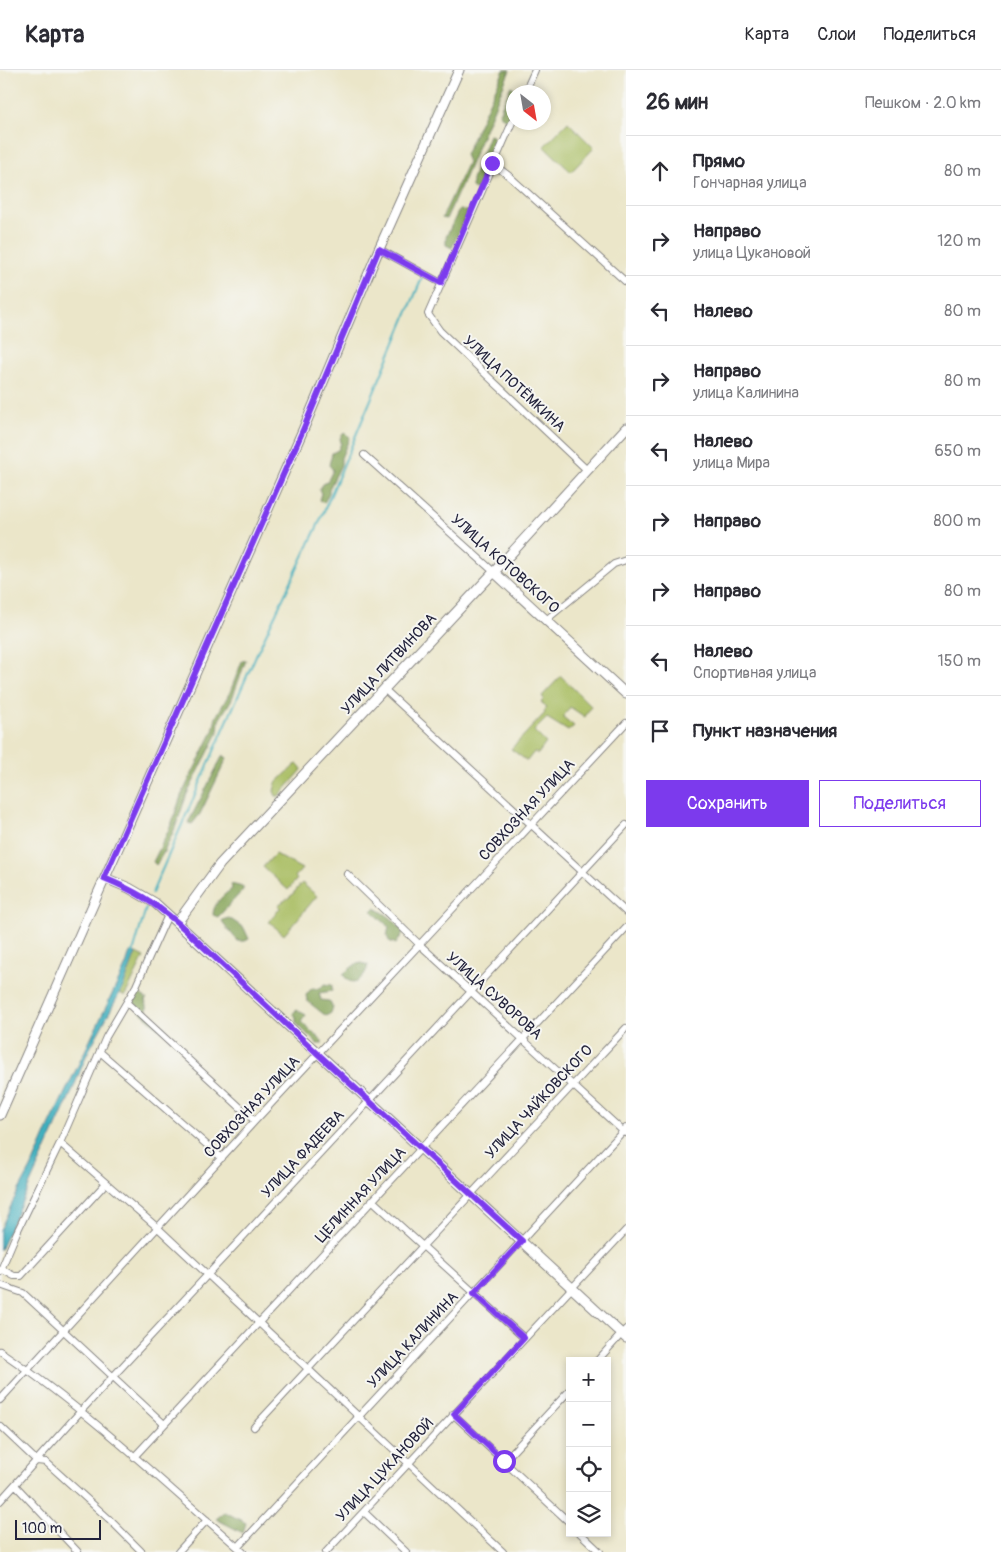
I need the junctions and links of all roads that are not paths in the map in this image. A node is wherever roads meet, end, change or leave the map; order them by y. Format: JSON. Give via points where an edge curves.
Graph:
{"nodes":[{"id":1,"x":459,"y":70,"type":"edge"},
{"id":2,"x":535,"y":70,"type":"edge"},
{"id":3,"x":528,"y":85,"type":"edge"},
{"id":4,"x":508,"y":130,"type":"edge"},
{"id":5,"x":492,"y":163,"type":"junction"},
{"id":6,"x":379,"y":249,"type":"junction"},
{"id":7,"x":626,"y":282,"type":"edge"},
{"id":8,"x":441,"y":283,"type":"junction"},
{"id":9,"x":626,"y":428,"type":"edge"},
{"id":10,"x":364,"y":455,"type":"dead end"},
{"id":11,"x":587,"y":470,"type":"junction"},
{"id":12,"x":626,"y":560,"type":"edge"},
{"id":13,"x":494,"y":572,"type":"junction"},
{"id":14,"x":546,"y":620,"type":"junction"},
{"id":15,"x":384,"y":690,"type":"junction"},
{"id":16,"x":626,"y":694,"type":"edge"},
{"id":17,"x":626,"y":723,"type":"edge"},
{"id":18,"x":531,"y":824,"type":"junction"},
{"id":19,"x":626,"y":825,"type":"edge"},
{"id":20,"x":583,"y":872,"type":"junction"},
{"id":21,"x":347,"y":874,"type":"dead end"},
{"id":22,"x":104,"y":878,"type":"junction"},
{"id":23,"x":626,"y":912,"type":"edge"},
{"id":24,"x":168,"y":915,"type":"junction"},
{"id":25,"x":178,"y":923,"type":"junction"},
{"id":26,"x":626,"y":928,"type":"edge"},
{"id":27,"x":419,"y":944,"type":"junction"},
{"id":28,"x":471,"y":991,"type":"junction"},
{"id":29,"x":127,"y":1003,"type":"junction"},
{"id":30,"x":626,"y":1028,"type":"edge"},
{"id":31,"x":522,"y":1038,"type":"junction"},
{"id":32,"x":100,"y":1052,"type":"junction"},
{"id":33,"x":318,"y":1054,"type":"junction"},
{"id":34,"x":572,"y":1085,"type":"junction"},
{"id":35,"x":370,"y":1101,"type":"junction"},
{"id":36,"x":0,"y":1115,"type":"edge"},
{"id":37,"x":255,"y":1121,"type":"junction"},
{"id":38,"x":625,"y":1131,"type":"edge"},
{"id":39,"x":60,"y":1143,"type":"junction"},
{"id":40,"x":421,"y":1148,"type":"junction"},
{"id":41,"x":222,"y":1158,"type":"junction"},
{"id":42,"x":106,"y":1183,"type":"junction"},
{"id":43,"x":471,"y":1194,"type":"junction"},
{"id":44,"x":372,"y":1200,"type":"junction"},
{"id":45,"x":158,"y":1228,"type":"junction"},
{"id":46,"x":626,"y":1230,"type":"edge"},
{"id":47,"x":522,"y":1241,"type":"junction"},
{"id":48,"x":423,"y":1246,"type":"junction"},
{"id":49,"x":0,"y":1271,"type":"edge"},
{"id":50,"x":208,"y":1274,"type":"junction"},
{"id":51,"x":0,"y":1285,"type":"edge"},
{"id":52,"x":572,"y":1289,"type":"junction"},
{"id":53,"x":474,"y":1293,"type":"junction"},
{"id":54,"x":260,"y":1322,"type":"junction"},
{"id":55,"x":63,"y":1330,"type":"junction"},
{"id":56,"x":625,"y":1334,"type":"edge"},
{"id":57,"x":524,"y":1338,"type":"junction"},
{"id":58,"x":0,"y":1351,"type":"edge"},
{"id":59,"x":601,"y":1357,"type":"edge"},
{"id":60,"x":309,"y":1368,"type":"junction"},
{"id":61,"x":27,"y":1369,"type":"junction"},
{"id":62,"x":113,"y":1377,"type":"junction"},
{"id":63,"x":566,"y":1394,"type":"edge"},
{"id":64,"x":0,"y":1400,"type":"edge"},
{"id":65,"x":80,"y":1412,"type":"junction"},
{"id":66,"x":454,"y":1414,"type":"junction"},
{"id":67,"x":360,"y":1416,"type":"junction"},
{"id":68,"x":164,"y":1424,"type":"junction"},
{"id":69,"x":0,"y":1426,"type":"edge"},
{"id":70,"x":254,"y":1427,"type":"dead end"},
{"id":71,"x":134,"y":1457,"type":"junction"},
{"id":72,"x":37,"y":1461,"type":"junction"},
{"id":73,"x":504,"y":1461,"type":"junction"},
{"id":74,"x":409,"y":1463,"type":"junction"},
{"id":75,"x":15,"y":1485,"type":"junction"},
{"id":76,"x":0,"y":1501,"type":"edge"},
{"id":77,"x":364,"y":1512,"type":"junction"},
{"id":78,"x":566,"y":1519,"type":"edge"},
{"id":79,"x":207,"y":1520,"type":"junction"},
{"id":80,"x":584,"y":1537,"type":"edge"},
{"id":81,"x":241,"y":1550,"type":"edge"},
{"id":82,"x":78,"y":1552,"type":"edge"},
{"id":83,"x":142,"y":1552,"type":"edge"},
{"id":84,"x":178,"y":1552,"type":"edge"},
{"id":85,"x":326,"y":1552,"type":"edge"},
{"id":86,"x":406,"y":1552,"type":"edge"},
{"id":87,"x":502,"y":1552,"type":"edge"},
{"id":88,"x":600,"y":1552,"type":"edge"}],
"edges":[{"from":1,"to":6,"type":"main road"},
{"from":2,"to":3,"type":"street"},
{"from":4,"to":5,"type":"street"},
{"from":5,"to":7,"type":"street"},
{"from":5,"to":8,"type":"street"},
{"from":6,"to":8,"type":"street"},
{"from":6,"to":22,"type":"main road","via":[[303,430]]},
{"from":8,"to":11,"type":"street","name":"УЛИЦА ПОТЁМКИНА","via":[[428,314],[440,331]]},
{"from":9,"to":11,"type":"main road","name":"УЛИЦА ЛИТВИНОВА"},
{"from":10,"to":13,"type":"street","name":"УЛИЦА КОТОВСКОГО"},
{"from":11,"to":13,"type":"main road","name":"УЛИЦА ЛИТВИНОВА"},
{"from":12,"to":14,"type":"street","via":[[614,564]]},
{"from":13,"to":14,"type":"main road","name":"УЛИЦА КОТОВСКОГО"},
{"from":13,"to":15,"type":"main road","name":"УЛИЦА ЛИТВИНОВА"},
{"from":14,"to":16,"type":"main road","name":"УЛИЦА КОТОВСКОГО"},
{"from":15,"to":18,"type":"street"},
{"from":15,"to":25,"type":"main road","name":"УЛИЦА ЛИТВИНОВА","via":[[220,864]]},
{"from":17,"to":18,"type":"street","name":"СОВХОЗНАЯ УЛИЦА"},
{"from":18,"to":20,"type":"street"},
{"from":18,"to":27,"type":"street","name":"СОВХОЗНАЯ УЛИЦА"},
{"from":19,"to":20,"type":"street","name":"УЛИЦА ФАДЕЕВА"},
{"from":20,"to":23,"type":"street"},
{"from":20,"to":28,"type":"street","name":"УЛИЦА ФАДЕЕВА"},
{"from":21,"to":27,"type":"street","name":"УЛИЦА СУВОРОВА"},
{"from":22,"to":24,"type":"main road","via":[[138,893]]},
{"from":22,"to":36,"type":"main road"},
{"from":24,"to":25,"type":"main road"},
{"from":24,"to":29,"type":"street"},
{"from":25,"to":33,"type":"main road"},
{"from":26,"to":31,"type":"street","name":"ЦЕЛИННАЯ УЛИЦА"},
{"from":27,"to":28,"type":"street","name":"УЛИЦА СУВОРОВА"},
{"from":27,"to":33,"type":"street","name":"СОВХОЗНАЯ УЛИЦА"},
{"from":28,"to":31,"type":"street","name":"УЛИЦА СУВОРОВА"},
{"from":28,"to":35,"type":"street","name":"УЛИЦА ФАДЕЕВА"},
{"from":29,"to":32,"type":"street"},
{"from":29,"to":37,"type":"street"},
{"from":30,"to":34,"type":"street","name":"УЛИЦА ЧАЙКОВСКОГО"},
{"from":31,"to":34,"type":"street","name":"УЛИЦА СУВОРОВА"},
{"from":31,"to":40,"type":"street","name":"ЦЕЛИННАЯ УЛИЦА"},
{"from":32,"to":39,"type":"street"},
{"from":32,"to":41,"type":"street"},
{"from":33,"to":35,"type":"main road"},
{"from":33,"to":37,"type":"street","name":"СОВХОЗНАЯ УЛИЦА"},
{"from":34,"to":38,"type":"street","name":"УЛИЦА СУВОРОВА"},
{"from":34,"to":43,"type":"street","name":"УЛИЦА ЧАЙКОВСКОГО"},
{"from":35,"to":40,"type":"main road"},
{"from":35,"to":50,"type":"street","name":"УЛИЦА ФАДЕЕВА"},
{"from":37,"to":41,"type":"street","name":"СОВХОЗНАЯ УЛИЦА"},
{"from":38,"to":47,"type":"street","name":"УЛИЦА КАЛИНИНА"},
{"from":39,"to":42,"type":"street"},
{"from":39,"to":49,"type":"street"},
{"from":40,"to":43,"type":"main road"},
{"from":40,"to":44,"type":"street","name":"ЦЕЛИННАЯ УЛИЦА"},
{"from":41,"to":45,"type":"street","name":"СОВХОЗНАЯ УЛИЦА"},
{"from":42,"to":45,"type":"street"},
{"from":42,"to":49,"type":"street","via":[[21,1276]]},
{"from":43,"to":47,"type":"main road"},
{"from":43,"to":48,"type":"street","name":"УЛИЦА ЧАЙКОВСКОГО"},
{"from":44,"to":48,"type":"street"},
{"from":44,"to":54,"type":"street","name":"ЦЕЛИННАЯ УЛИЦА"},
{"from":45,"to":50,"type":"street"},
{"from":45,"to":55,"type":"street","name":"СОВХОЗНАЯ УЛИЦА"},
{"from":46,"to":52,"type":"street","name":"УЛИЦА ЦУКАНОВОЙ"},
{"from":47,"to":52,"type":"main road"},
{"from":47,"to":53,"type":"street","name":"УЛИЦА КАЛИНИНА"},
{"from":48,"to":53,"type":"street"},
{"from":48,"to":60,"type":"street","name":"УЛИЦА ЧАЙКОВСКОГО"},
{"from":50,"to":54,"type":"street"},
{"from":50,"to":62,"type":"street","name":"УЛИЦА ФАДЕЕВА"},
{"from":51,"to":55,"type":"street","via":[[23,1293]]},
{"from":52,"to":56,"type":"main road"},
{"from":52,"to":57,"type":"street","name":"УЛИЦА ЦУКАНОВОЙ"},
{"from":53,"to":57,"type":"street"},
{"from":53,"to":67,"type":"street","name":"УЛИЦА КАЛИНИНА"},
{"from":54,"to":60,"type":"street"},
{"from":54,"to":68,"type":"street","name":"ЦЕЛИННАЯ УЛИЦА"},
{"from":55,"to":61,"type":"street","name":"СОВХОЗНАЯ УЛИЦА"},
{"from":55,"to":62,"type":"street"},
{"from":56,"to":59,"type":"street"},
{"from":57,"to":66,"type":"street","name":"УЛИЦА ЦУКАНОВОЙ"},
{"from":58,"to":61,"type":"street"},
{"from":60,"to":67,"type":"street"},
{"from":60,"to":70,"type":"street","name":"УЛИЦА ЧАЙКОВСКОГО"},
{"from":61,"to":64,"type":"street","name":"СОВХОЗНАЯ УЛИЦА"},
{"from":61,"to":65,"type":"street"},
{"from":62,"to":65,"type":"street","name":"УЛИЦА ФАДЕЕВА"},
{"from":62,"to":68,"type":"street"},
{"from":63,"to":73,"type":"street"},
{"from":65,"to":71,"type":"street"},
{"from":65,"to":72,"type":"street","name":"УЛИЦА ФАДЕЕВА"},
{"from":66,"to":73,"type":"street"},
{"from":66,"to":74,"type":"street","name":"УЛИЦА ЦУКАНОВОЙ"},
{"from":67,"to":74,"type":"street"},
{"from":67,"to":81,"type":"street","name":"УЛИЦА КАЛИНИНА"},
{"from":68,"to":71,"type":"street","name":"ЦЕЛИННАЯ УЛИЦА"},
{"from":69,"to":72,"type":"street"},
{"from":71,"to":79,"type":"street"},
{"from":72,"to":75,"type":"street","name":"УЛИЦА ФАДЕЕВА"},
{"from":72,"to":83,"type":"street","via":[[46,1462]]},
{"from":73,"to":78,"type":"street"},
{"from":74,"to":77,"type":"street","name":"УЛИЦА ЦУКАНОВОЙ"},
{"from":74,"to":87,"type":"street"},
{"from":75,"to":76,"type":"street","name":"УЛИЦА ФАДЕЕВА"},
{"from":75,"to":82,"type":"street"},
{"from":77,"to":85,"type":"street","name":"УЛИЦА ЦУКАНОВОЙ"},
{"from":77,"to":86,"type":"street"},
{"from":79,"to":81,"type":"street"},
{"from":79,"to":84,"type":"street"},
{"from":80,"to":88,"type":"street"}]}
